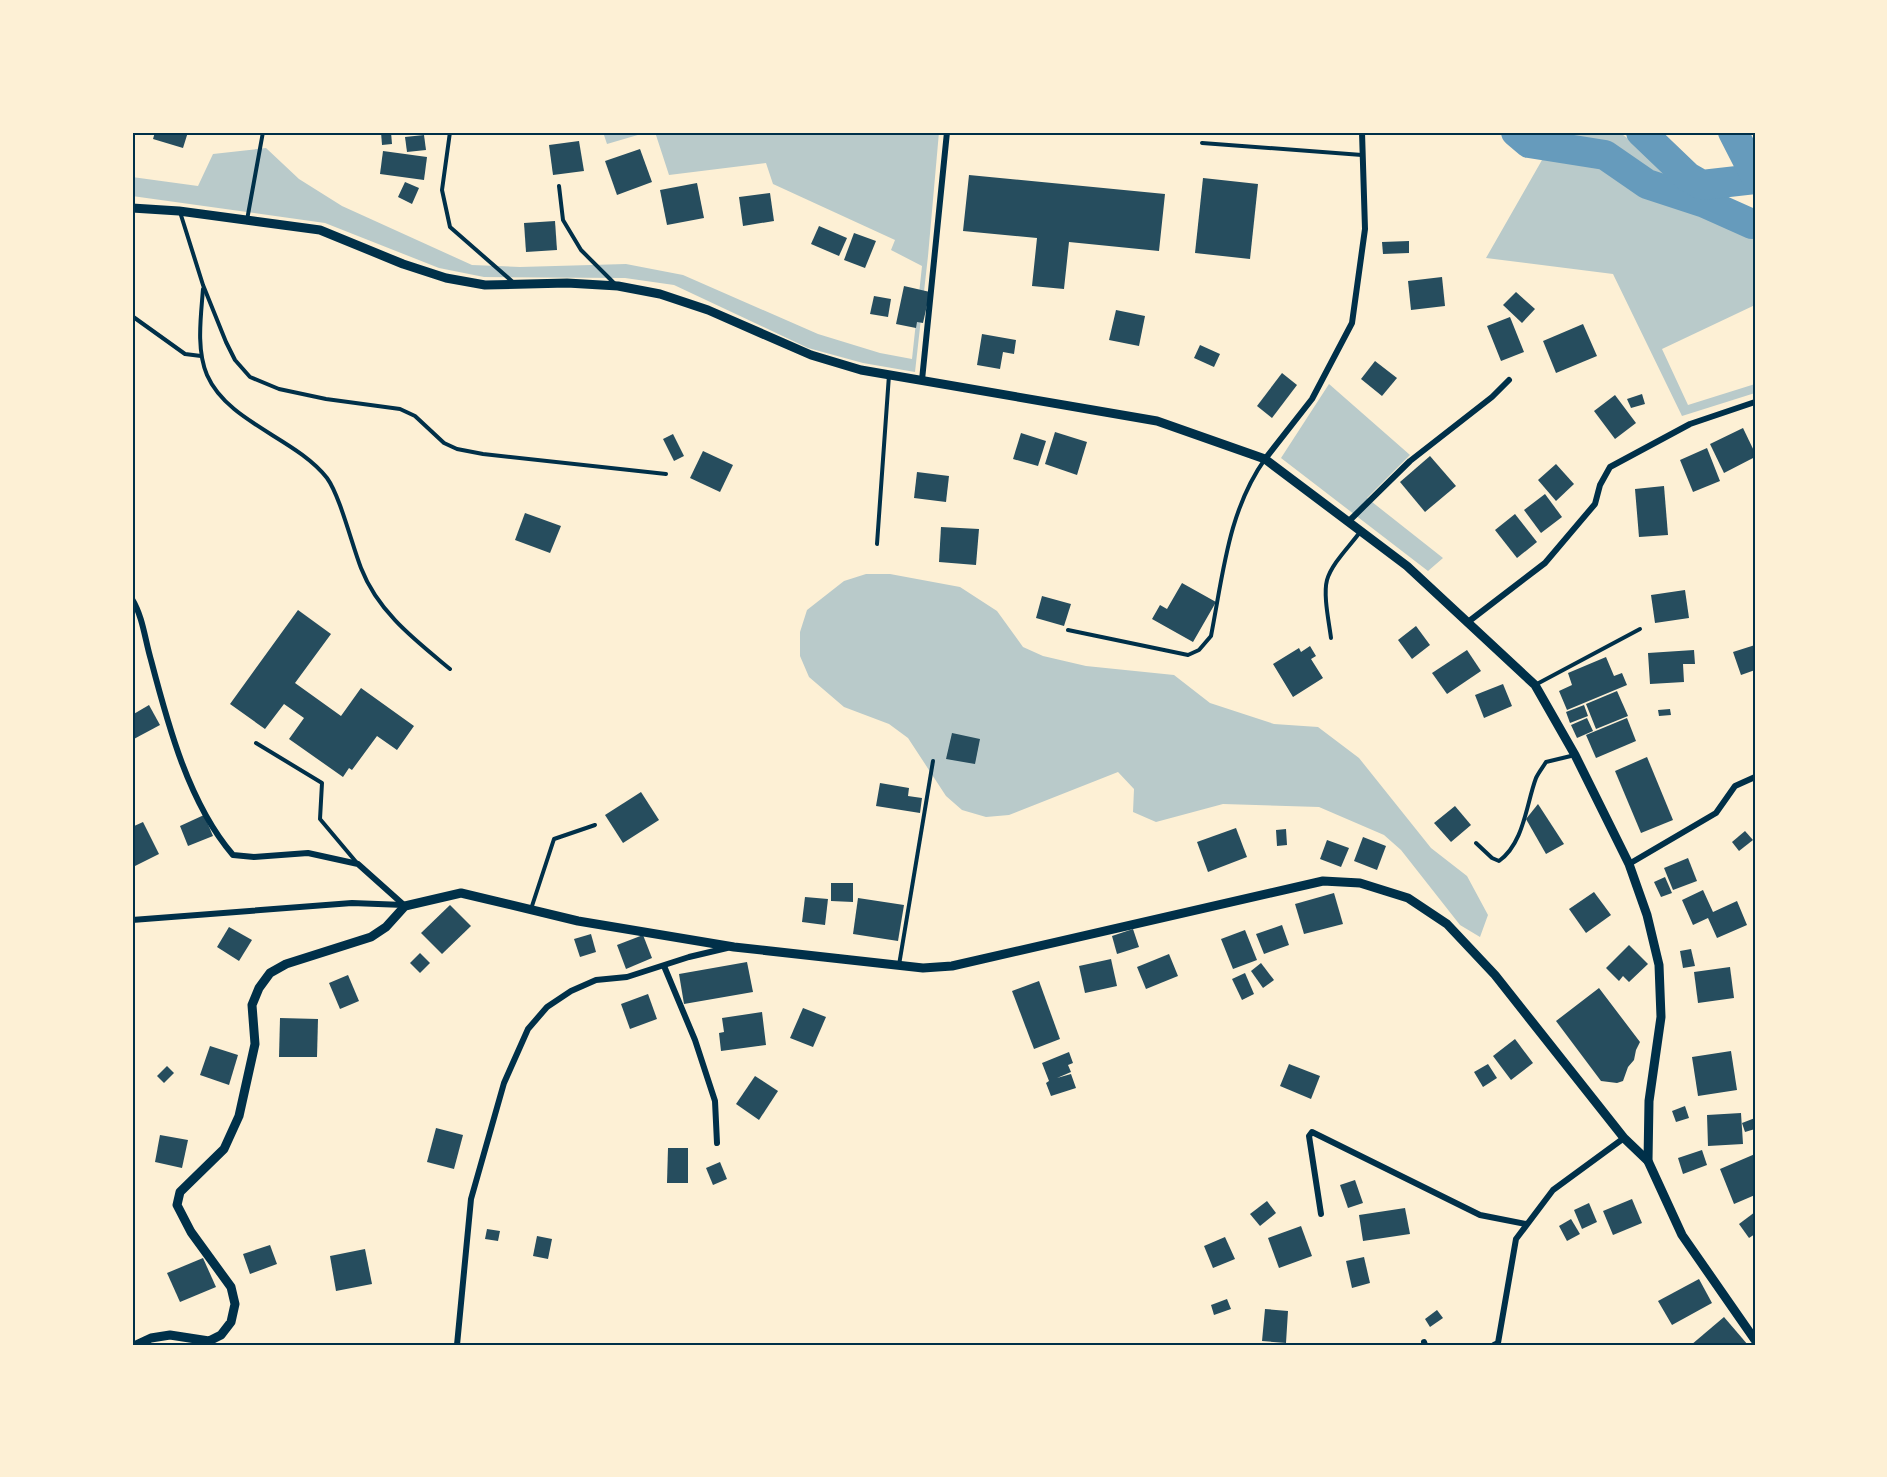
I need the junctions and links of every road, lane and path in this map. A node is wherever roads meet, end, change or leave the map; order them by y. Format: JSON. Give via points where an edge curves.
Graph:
{"nodes":[{"id":1,"x":263,"y":132,"type":"edge"},
{"id":2,"x":450,"y":132,"type":"edge"},
{"id":3,"x":947,"y":132,"type":"edge"},
{"id":4,"x":1362,"y":132,"type":"edge"},
{"id":5,"x":1202,"y":143,"type":"dead end"},
{"id":6,"x":1363,"y":155,"type":"junction"},
{"id":7,"x":559,"y":186,"type":"dead end"},
{"id":8,"x":132,"y":208,"type":"edge"},
{"id":9,"x":179,"y":211,"type":"junction"},
{"id":10,"x":247,"y":220,"type":"junction"},
{"id":11,"x":203,"y":285,"type":"junction"},
{"id":12,"x":517,"y":286,"type":"junction"},
{"id":13,"x":618,"y":286,"type":"junction"},
{"id":14,"x":132,"y":316,"type":"edge"},
{"id":15,"x":201,"y":356,"type":"junction"},
{"id":16,"x":889,"y":374,"type":"junction"},
{"id":17,"x":922,"y":380,"type":"junction"},
{"id":18,"x":1509,"y":380,"type":"dead end"},
{"id":19,"x":1755,"y":402,"type":"edge"},
{"id":20,"x":1265,"y":459,"type":"junction"},
{"id":21,"x":666,"y":474,"type":"dead end"},
{"id":22,"x":1348,"y":522,"type":"junction"},
{"id":23,"x":1361,"y":532,"type":"junction"},
{"id":24,"x":878,"y":544,"type":"dead end"},
{"id":25,"x":132,"y":599,"type":"edge"},
{"id":26,"x":1468,"y":622,"type":"junction"},
{"id":27,"x":1640,"y":629,"type":"dead end"},
{"id":28,"x":1068,"y":630,"type":"dead end"},
{"id":29,"x":1331,"y":638,"type":"dead end"},
{"id":30,"x":450,"y":669,"type":"dead end"},
{"id":31,"x":1534,"y":685,"type":"junction"},
{"id":32,"x":256,"y":743,"type":"dead end"},
{"id":33,"x":1575,"y":755,"type":"junction"},
{"id":34,"x":933,"y":761,"type":"dead end"},
{"id":35,"x":1755,"y":777,"type":"edge"},
{"id":36,"x":595,"y":825,"type":"dead end"},
{"id":37,"x":1476,"y":843,"type":"dead end"},
{"id":38,"x":358,"y":864,"type":"junction"},
{"id":39,"x":1629,"y":864,"type":"junction"},
{"id":40,"x":405,"y":906,"type":"junction"},
{"id":41,"x":531,"y":910,"type":"junction"},
{"id":42,"x":132,"y":920,"type":"edge"},
{"id":43,"x":734,"y":947,"type":"junction"},
{"id":44,"x":899,"y":965,"type":"junction"},
{"id":45,"x":664,"y":966,"type":"junction"},
{"id":46,"x":1624,"y":1137,"type":"junction"},
{"id":47,"x":717,"y":1143,"type":"dead end"},
{"id":48,"x":1648,"y":1161,"type":"junction"},
{"id":49,"x":1321,"y":1214,"type":"dead end"},
{"id":50,"x":1526,"y":1224,"type":"junction"},
{"id":51,"x":1755,"y":1340,"type":"edge"},
{"id":52,"x":136,"y":1345,"type":"edge"},
{"id":53,"x":457,"y":1345,"type":"edge"},
{"id":54,"x":1494,"y":1345,"type":"edge"}],
"edges":[{"from":1,"to":10,"type":"lane"},
{"from":2,"to":12,"type":"lane","via":[[442,190],[450,227]]},
{"from":3,"to":17,"type":"street"},
{"from":4,"to":6,"type":"street"},
{"from":5,"to":6,"type":"lane"},
{"from":6,"to":20,"type":"street","via":[[1365,229],[1352,323],[1312,399]]},
{"from":7,"to":13,"type":"lane","via":[[563,220],[581,250]]},
{"from":8,"to":9,"type":"street"},
{"from":9,"to":10,"type":"street"},
{"from":9,"to":11,"type":"lane"},
{"from":10,"to":12,"type":"street","via":[[320,230],[447,278]]},
{"from":11,"to":15,"type":"lane"},
{"from":11,"to":21,"type":"lane","via":[[235,360],[250,376],[279,389],[400,409],[415,416],[444,443],[458,449]]},
{"from":12,"to":13,"type":"street"},
{"from":13,"to":16,"type":"street","via":[[660,294],[708,310],[811,355]]},
{"from":14,"to":15,"type":"lane","via":[[185,354]]},
{"from":15,"to":30,"type":"lane","via":[[217,393],[313,463],[328,480],[362,571],[378,601],[407,634]]},
{"from":16,"to":17,"type":"street"},
{"from":16,"to":24,"type":"lane"},
{"from":17,"to":20,"type":"street","via":[[1157,421]]},
{"from":18,"to":22,"type":"street","via":[[1410,461]]},
{"from":19,"to":26,"type":"street","via":[[1690,424],[1610,467],[1595,504],[1545,563]]},
{"from":20,"to":22,"type":"street"},
{"from":20,"to":28,"type":"lane","via":[[1247,489],[1232,528],[1211,636],[1199,650],[1188,655]]},
{"from":22,"to":23,"type":"street"},
{"from":23,"to":26,"type":"street"},
{"from":23,"to":29,"type":"lane","via":[[1327,579]]},
{"from":25,"to":38,"type":"street","via":[[197,799],[217,836],[233,855],[308,853]]},
{"from":26,"to":31,"type":"street"},
{"from":27,"to":31,"type":"lane"},
{"from":31,"to":33,"type":"street"},
{"from":32,"to":38,"type":"lane","via":[[322,783],[320,819]]},
{"from":33,"to":37,"type":"lane","via":[[1546,762],[1537,776],[1515,843],[1506,856],[1499,861],[1492,858]]},
{"from":33,"to":39,"type":"street"},
{"from":34,"to":44,"type":"lane"},
{"from":35,"to":39,"type":"street","via":[[1735,786],[1716,813]]},
{"from":36,"to":41,"type":"lane","via":[[554,839]]},
{"from":38,"to":40,"type":"street"},
{"from":39,"to":48,"type":"street","via":[[1659,965],[1661,1017],[1649,1101]]},
{"from":40,"to":41,"type":"street","via":[[461,893]]},
{"from":40,"to":42,"type":"street","via":[[352,903]]},
{"from":40,"to":52,"type":"street","via":[[386,927],[370,937],[286,964],[270,973],[259,988],[252,1005],[255,1044],[239,1116],[224,1149],[180,1192],[177,1205],[191,1232],[231,1287],[235,1304],[231,1322],[221,1335],[209,1341],[170,1335]]},
{"from":41,"to":43,"type":"street"},
{"from":43,"to":44,"type":"street"},
{"from":43,"to":45,"type":"street"},
{"from":44,"to":46,"type":"street","via":[[952,966],[1323,881],[1360,883],[1408,898],[1447,924],[1495,975]]},
{"from":45,"to":47,"type":"street","via":[[715,1101]]},
{"from":45,"to":53,"type":"street","via":[[627,977],[596,980],[571,991],[547,1007],[528,1029],[504,1083],[471,1198]]},
{"from":46,"to":48,"type":"street"},
{"from":46,"to":50,"type":"street","via":[[1554,1190]]},
{"from":48,"to":51,"type":"street","via":[[1682,1234]]},
{"from":49,"to":50,"type":"street","via":[[1309,1136],[1312,1132],[1480,1215]]},
{"from":50,"to":54,"type":"street","via":[[1516,1239],[1498,1342]]}]}
